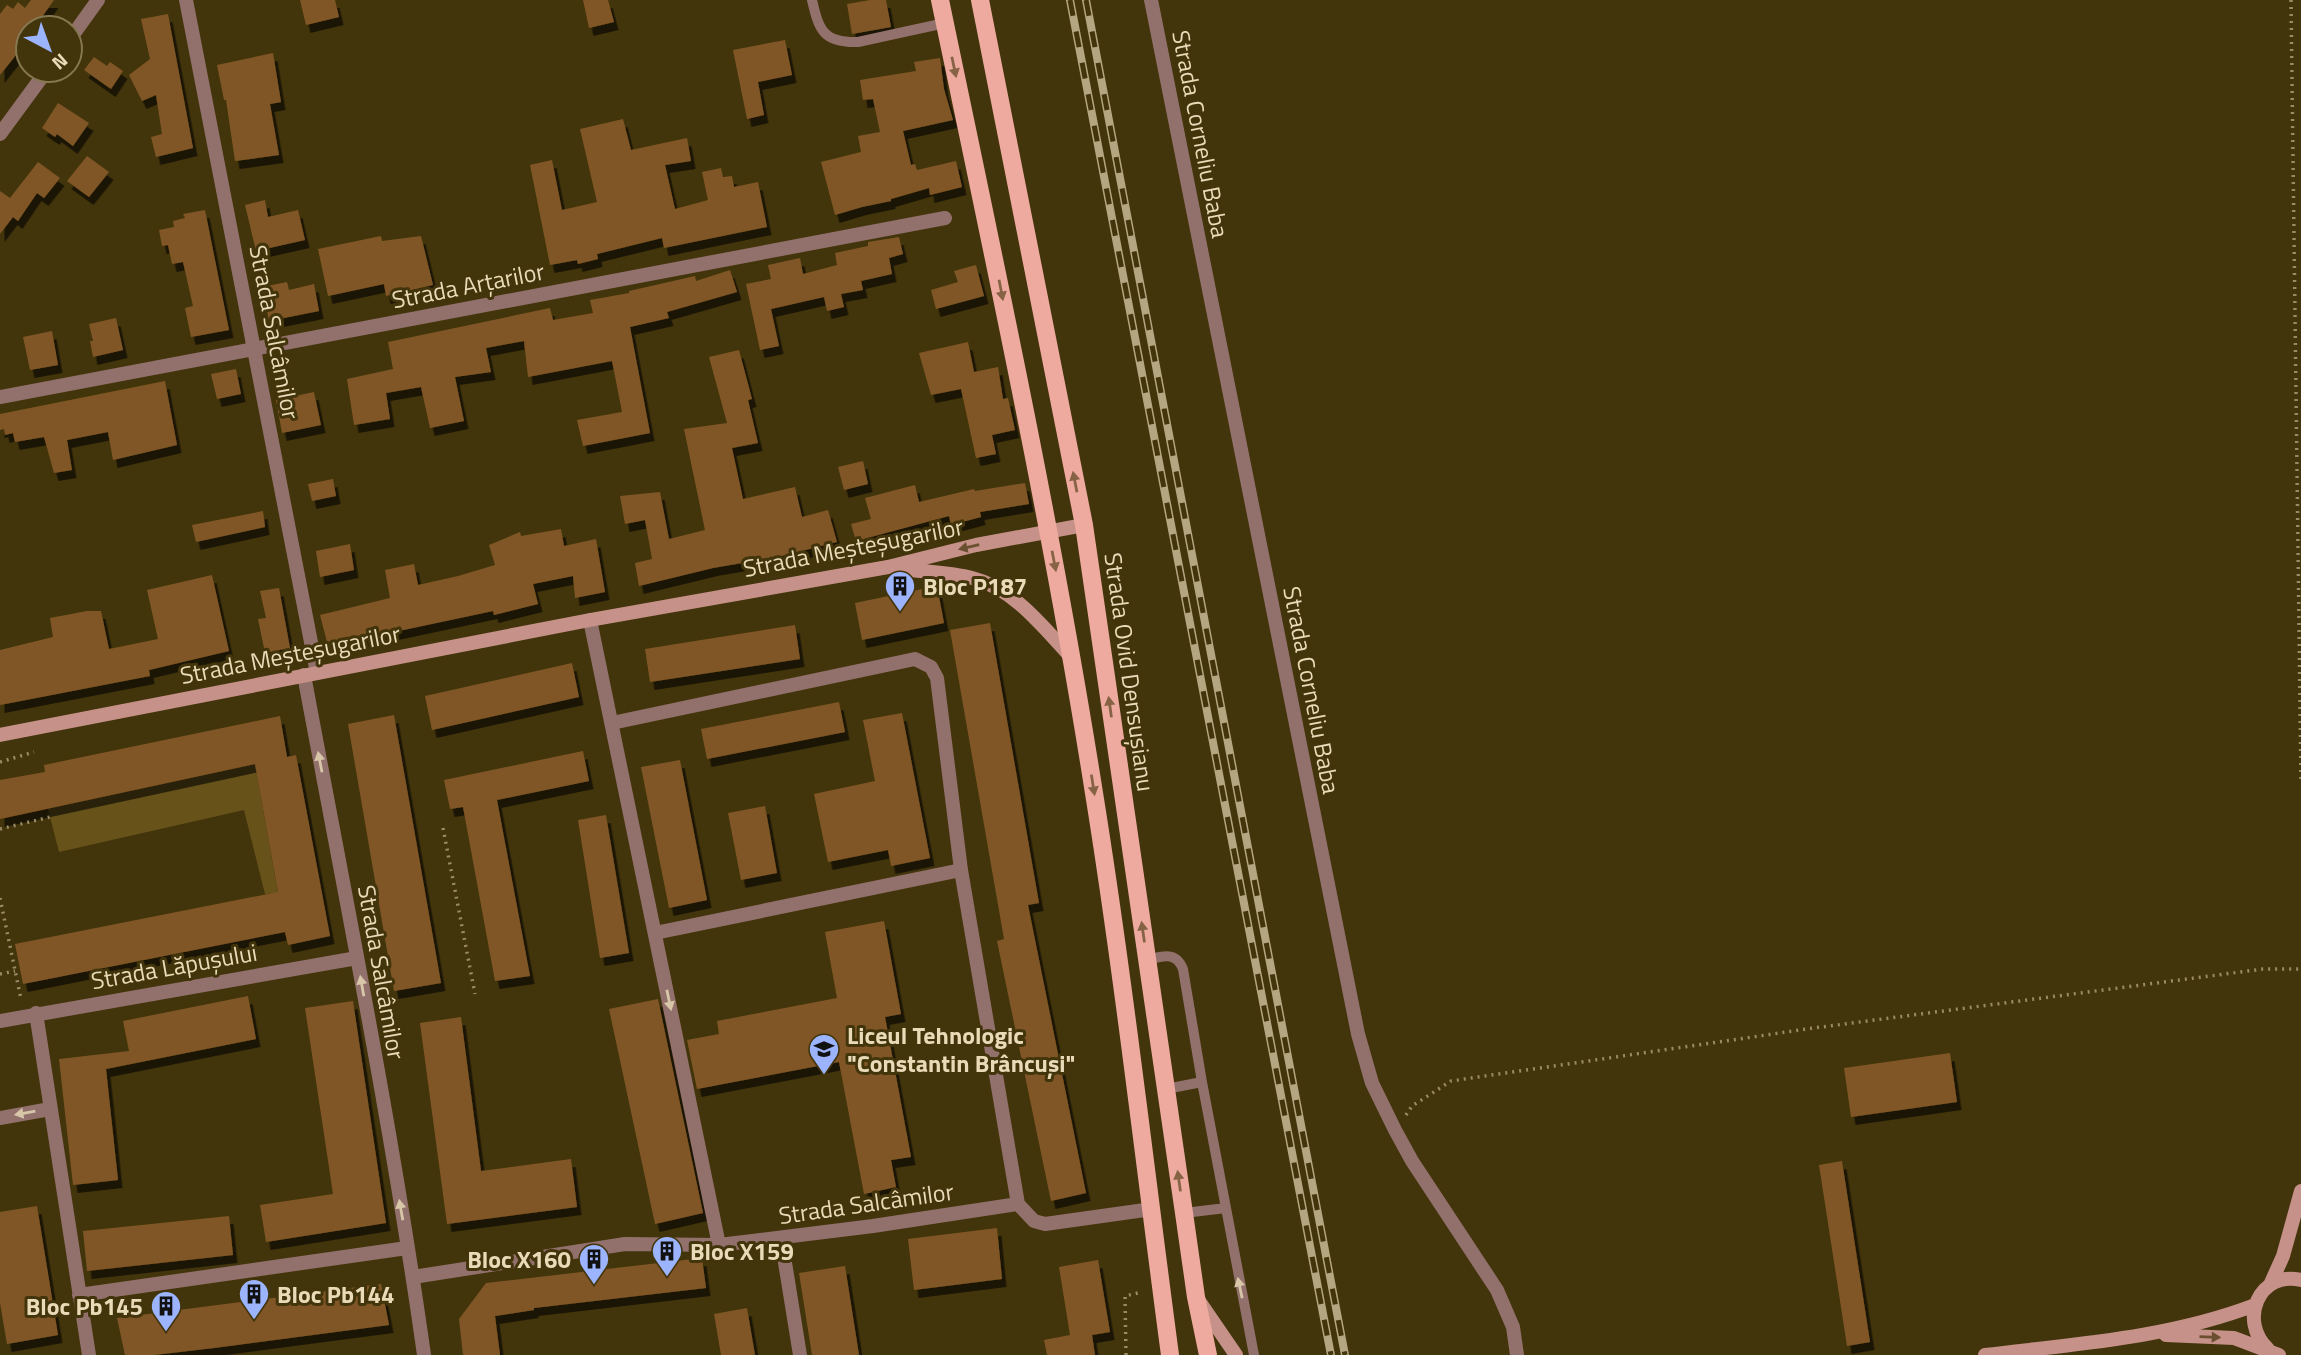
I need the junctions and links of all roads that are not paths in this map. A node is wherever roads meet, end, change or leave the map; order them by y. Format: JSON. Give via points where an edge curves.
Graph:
{"nodes":[{"id":1,"x":98,"y":0,"type":"edge"},
{"id":2,"x":186,"y":0,"type":"edge"},
{"id":3,"x":812,"y":0,"type":"edge"},
{"id":4,"x":940,"y":0,"type":"edge"},
{"id":5,"x":980,"y":0,"type":"edge"},
{"id":6,"x":1151,"y":0,"type":"edge"},
{"id":7,"x":84,"y":19,"type":"edge"},
{"id":8,"x":945,"y":23,"type":"junction"},
{"id":9,"x":37,"y":84,"type":"edge"},
{"id":10,"x":0,"y":134,"type":"edge"},
{"id":11,"x":945,"y":218,"type":"dead end"},
{"id":12,"x":255,"y":349,"type":"junction"},
{"id":13,"x":0,"y":397,"type":"edge"},
{"id":14,"x":1084,"y":525,"type":"junction"},
{"id":15,"x":1048,"y":533,"type":"junction"},
{"id":16,"x":888,"y":567,"type":"junction"},
{"id":17,"x":590,"y":620,"type":"junction"},
{"id":18,"x":1072,"y":658,"type":"junction"},
{"id":19,"x":311,"y":674,"type":"junction"},
{"id":20,"x":612,"y":723,"type":"junction"},
{"id":21,"x":0,"y":735,"type":"edge"},
{"id":22,"x":961,"y":870,"type":"junction"},
{"id":23,"x":655,"y":933,"type":"junction"},
{"id":24,"x":357,"y":958,"type":"junction"},
{"id":25,"x":1147,"y":960,"type":"junction"},
{"id":26,"x":30,"y":1014,"type":"junction"},
{"id":27,"x":0,"y":1021,"type":"edge"},
{"id":28,"x":1202,"y":1083,"type":"junction"},
{"id":29,"x":1166,"y":1089,"type":"junction"},
{"id":30,"x":50,"y":1109,"type":"junction"},
{"id":31,"x":0,"y":1118,"type":"edge"},
{"id":32,"x":2301,"y":1191,"type":"edge"},
{"id":33,"x":1018,"y":1204,"type":"junction"},
{"id":34,"x":1226,"y":1208,"type":"junction"},
{"id":35,"x":1152,"y":1209,"type":"junction"},
{"id":36,"x":1184,"y":1213,"type":"junction"},
{"id":37,"x":781,"y":1238,"type":"junction"},
{"id":38,"x":719,"y":1245,"type":"junction"},
{"id":39,"x":407,"y":1248,"type":"junction"},
{"id":40,"x":413,"y":1277,"type":"junction"},
{"id":41,"x":2301,"y":1280,"type":"edge"},
{"id":42,"x":2270,"y":1285,"type":"junction"},
{"id":43,"x":79,"y":1295,"type":"junction"},
{"id":44,"x":1196,"y":1297,"type":"junction"},
{"id":45,"x":2255,"y":1306,"type":"junction"},
{"id":46,"x":2147,"y":1335,"type":"junction"},
{"id":47,"x":2275,"y":1353,"type":"edge"},
{"id":48,"x":89,"y":1355,"type":"edge"},
{"id":49,"x":424,"y":1355,"type":"edge"},
{"id":50,"x":800,"y":1355,"type":"edge"},
{"id":51,"x":1170,"y":1355,"type":"edge"},
{"id":52,"x":1208,"y":1355,"type":"edge"},
{"id":53,"x":1236,"y":1355,"type":"edge"},
{"id":54,"x":1254,"y":1355,"type":"edge"},
{"id":55,"x":1517,"y":1355,"type":"edge"},
{"id":56,"x":1985,"y":1355,"type":"edge"}],
"edges":[{"from":1,"to":7,"type":"street"},
{"from":2,"to":12,"type":"street","name":"Strada Salcâmilor"},
{"from":3,"to":8,"type":"lane","via":[[818,27],[844,42]]},
{"from":4,"to":8,"type":"main road"},
{"from":14,"to":5,"type":"main road","name":"Strada Ovid Densușianu","one_way":true},
{"from":6,"to":55,"type":"street","name":"Strada Corneliu Baba","via":[[1358,1034],[1372,1083],[1395,1130],[1497,1290],[1513,1327]]},
{"from":8,"to":15,"type":"main road","one_way":true},
{"from":9,"to":10,"type":"street"},
{"from":11,"to":12,"type":"street","name":"Strada Arțarilor"},
{"from":12,"to":13,"type":"street","name":"Strada Arțarilor"},
{"from":12,"to":19,"type":"street","name":"Strada Salcâmilor"},
{"from":14,"to":15,"type":"main road","name":"Strada Meșteșugarilor"},
{"from":25,"to":14,"type":"main road","name":"Strada Ovid Densușianu","one_way":true},
{"from":15,"to":16,"type":"main road","name":"Strada Meșteșugarilor","one_way":true},
{"from":15,"to":18,"type":"main road","one_way":true},
{"from":16,"to":17,"type":"main road","name":"Strada Meșteșugarilor"},
{"from":16,"to":18,"type":"main road","via":[[972,578],[999,589],[1024,607]]},
{"from":17,"to":19,"type":"main road","name":"Strada Meșteșugarilor"},
{"from":17,"to":20,"type":"street"},
{"from":18,"to":35,"type":"main road","one_way":true},
{"from":19,"to":21,"type":"main road","name":"Strada Meșteșugarilor"},
{"from":24,"to":19,"type":"street","name":"Strada Salcâmilor","one_way":true},
{"from":20,"to":22,"type":"street","via":[[915,659],[924,662],[937,678]]},
{"from":20,"to":23,"type":"street"},
{"from":22,"to":23,"type":"street"},
{"from":22,"to":33,"type":"street"},
{"from":23,"to":38,"type":"street","one_way":true},
{"from":24,"to":26,"type":"street","name":"Strada Lăpușului"},
{"from":39,"to":24,"type":"street","name":"Strada Salcâmilor","one_way":true},
{"from":25,"to":28,"type":"lane","via":[[1168,956],[1181,963]]},
{"from":25,"to":29,"type":"main road","name":"Strada Ovid Densușianu"},
{"from":26,"to":27,"type":"street","name":"Strada Lăpușului"},
{"from":26,"to":30,"type":"street"},
{"from":28,"to":29,"type":"lane"},
{"from":28,"to":34,"type":"lane"},
{"from":36,"to":29,"type":"main road","name":"Strada Ovid Densușianu","one_way":true},
{"from":30,"to":31,"type":"street","one_way":true},
{"from":30,"to":43,"type":"street"},
{"from":32,"to":42,"type":"main road"},
{"from":33,"to":35,"type":"street","via":[[1034,1221],[1045,1224]]},
{"from":33,"to":37,"type":"street","name":"Strada Salcâmilor"},
{"from":34,"to":36,"type":"lane"},
{"from":54,"to":34,"type":"lane","one_way":true},
{"from":35,"to":51,"type":"main road"},
{"from":36,"to":44,"type":"main road","name":"Strada Ovid Densușianu"},
{"from":37,"to":38,"type":"street","name":"Strada Salcâmilor"},
{"from":37,"to":50,"type":"street"},
{"from":38,"to":40,"type":"street","name":"Strada Salcâmilor","via":[[625,1244]]},
{"from":39,"to":40,"type":"street","name":"Strada Salcâmilor"},
{"from":39,"to":43,"type":"street"},
{"from":40,"to":49,"type":"street","name":"Strada Salcâmilor"},
{"from":41,"to":42,"type":"main road"},
{"from":42,"to":45,"type":"main road"},
{"from":43,"to":48,"type":"street"},
{"from":44,"to":52,"type":"main road","name":"Strada Ovid Densușianu"},
{"from":44,"to":53,"type":"main road"},
{"from":45,"to":46,"type":"main road"},
{"from":45,"to":47,"type":"main road","via":[[2255,1331]]},
{"from":46,"to":47,"type":"main road","one_way":true,"via":[[2234,1338]]},
{"from":46,"to":56,"type":"main road"}]}
